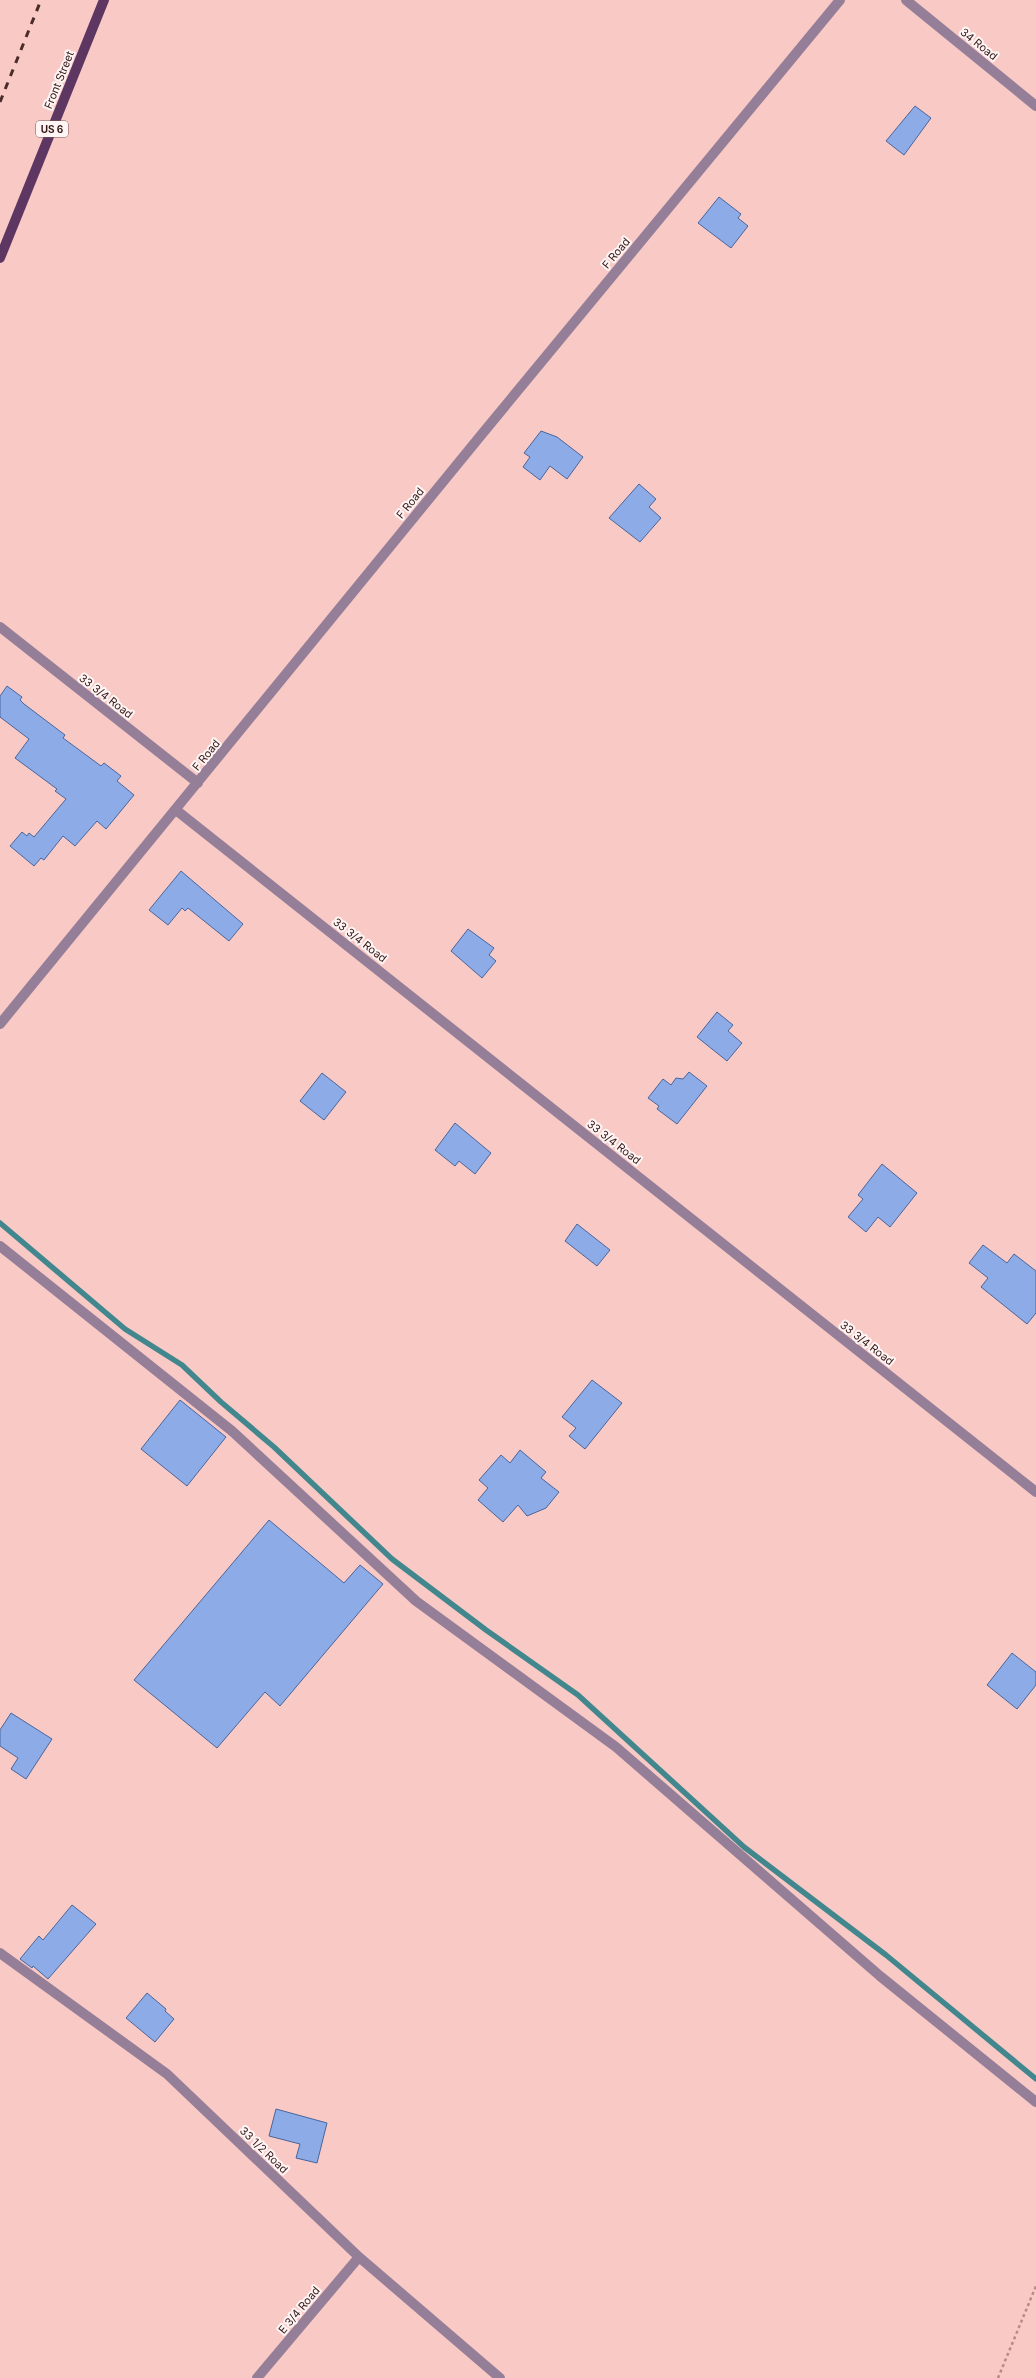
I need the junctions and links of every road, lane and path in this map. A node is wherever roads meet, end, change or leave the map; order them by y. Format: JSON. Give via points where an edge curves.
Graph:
{"nodes":[{"id":1,"x":104,"y":0,"type":"edge"},
{"id":2,"x":840,"y":0,"type":"edge"},
{"id":3,"x":906,"y":0,"type":"edge"},
{"id":4,"x":1036,"y":106,"type":"edge"},
{"id":5,"x":0,"y":258,"type":"edge"},
{"id":6,"x":0,"y":627,"type":"edge"},
{"id":7,"x":198,"y":784,"type":"junction"},
{"id":8,"x":176,"y":810,"type":"junction"},
{"id":9,"x":0,"y":1024,"type":"edge"},
{"id":10,"x":0,"y":1246,"type":"edge"},
{"id":11,"x":1036,"y":1492,"type":"edge"},
{"id":12,"x":0,"y":1953,"type":"edge"},
{"id":13,"x":1036,"y":2102,"type":"edge"},
{"id":14,"x":359,"y":2257,"type":"junction"},
{"id":15,"x":1036,"y":2286,"type":"edge"},
{"id":16,"x":257,"y":2378,"type":"edge"},
{"id":17,"x":500,"y":2378,"type":"edge"},
{"id":18,"x":998,"y":2378,"type":"edge"}],
"edges":[{"from":1,"to":5,"type":"main road","name":"Front Street","number":"US 6"},
{"from":2,"to":7,"type":"street","name":"F Road"},
{"from":3,"to":4,"type":"street","name":"34 Road"},
{"from":6,"to":7,"type":"street","name":"33 3/4 Road"},
{"from":7,"to":8,"type":"street","name":"F Road"},
{"from":8,"to":9,"type":"street","name":"F Road"},
{"from":8,"to":11,"type":"street","name":"33 3/4 Road"},
{"from":10,"to":13,"type":"street","via":[[232,1431],[416,1601],[616,1747],[880,1976]]},
{"from":12,"to":14,"type":"street","name":"33 1/2 Road","via":[[167,2074]]},
{"from":14,"to":16,"type":"street","name":"E 3/4 Road"},
{"from":14,"to":17,"type":"street","name":"33 1/2 Road"},
{"from":15,"to":18,"type":"path"}]}
